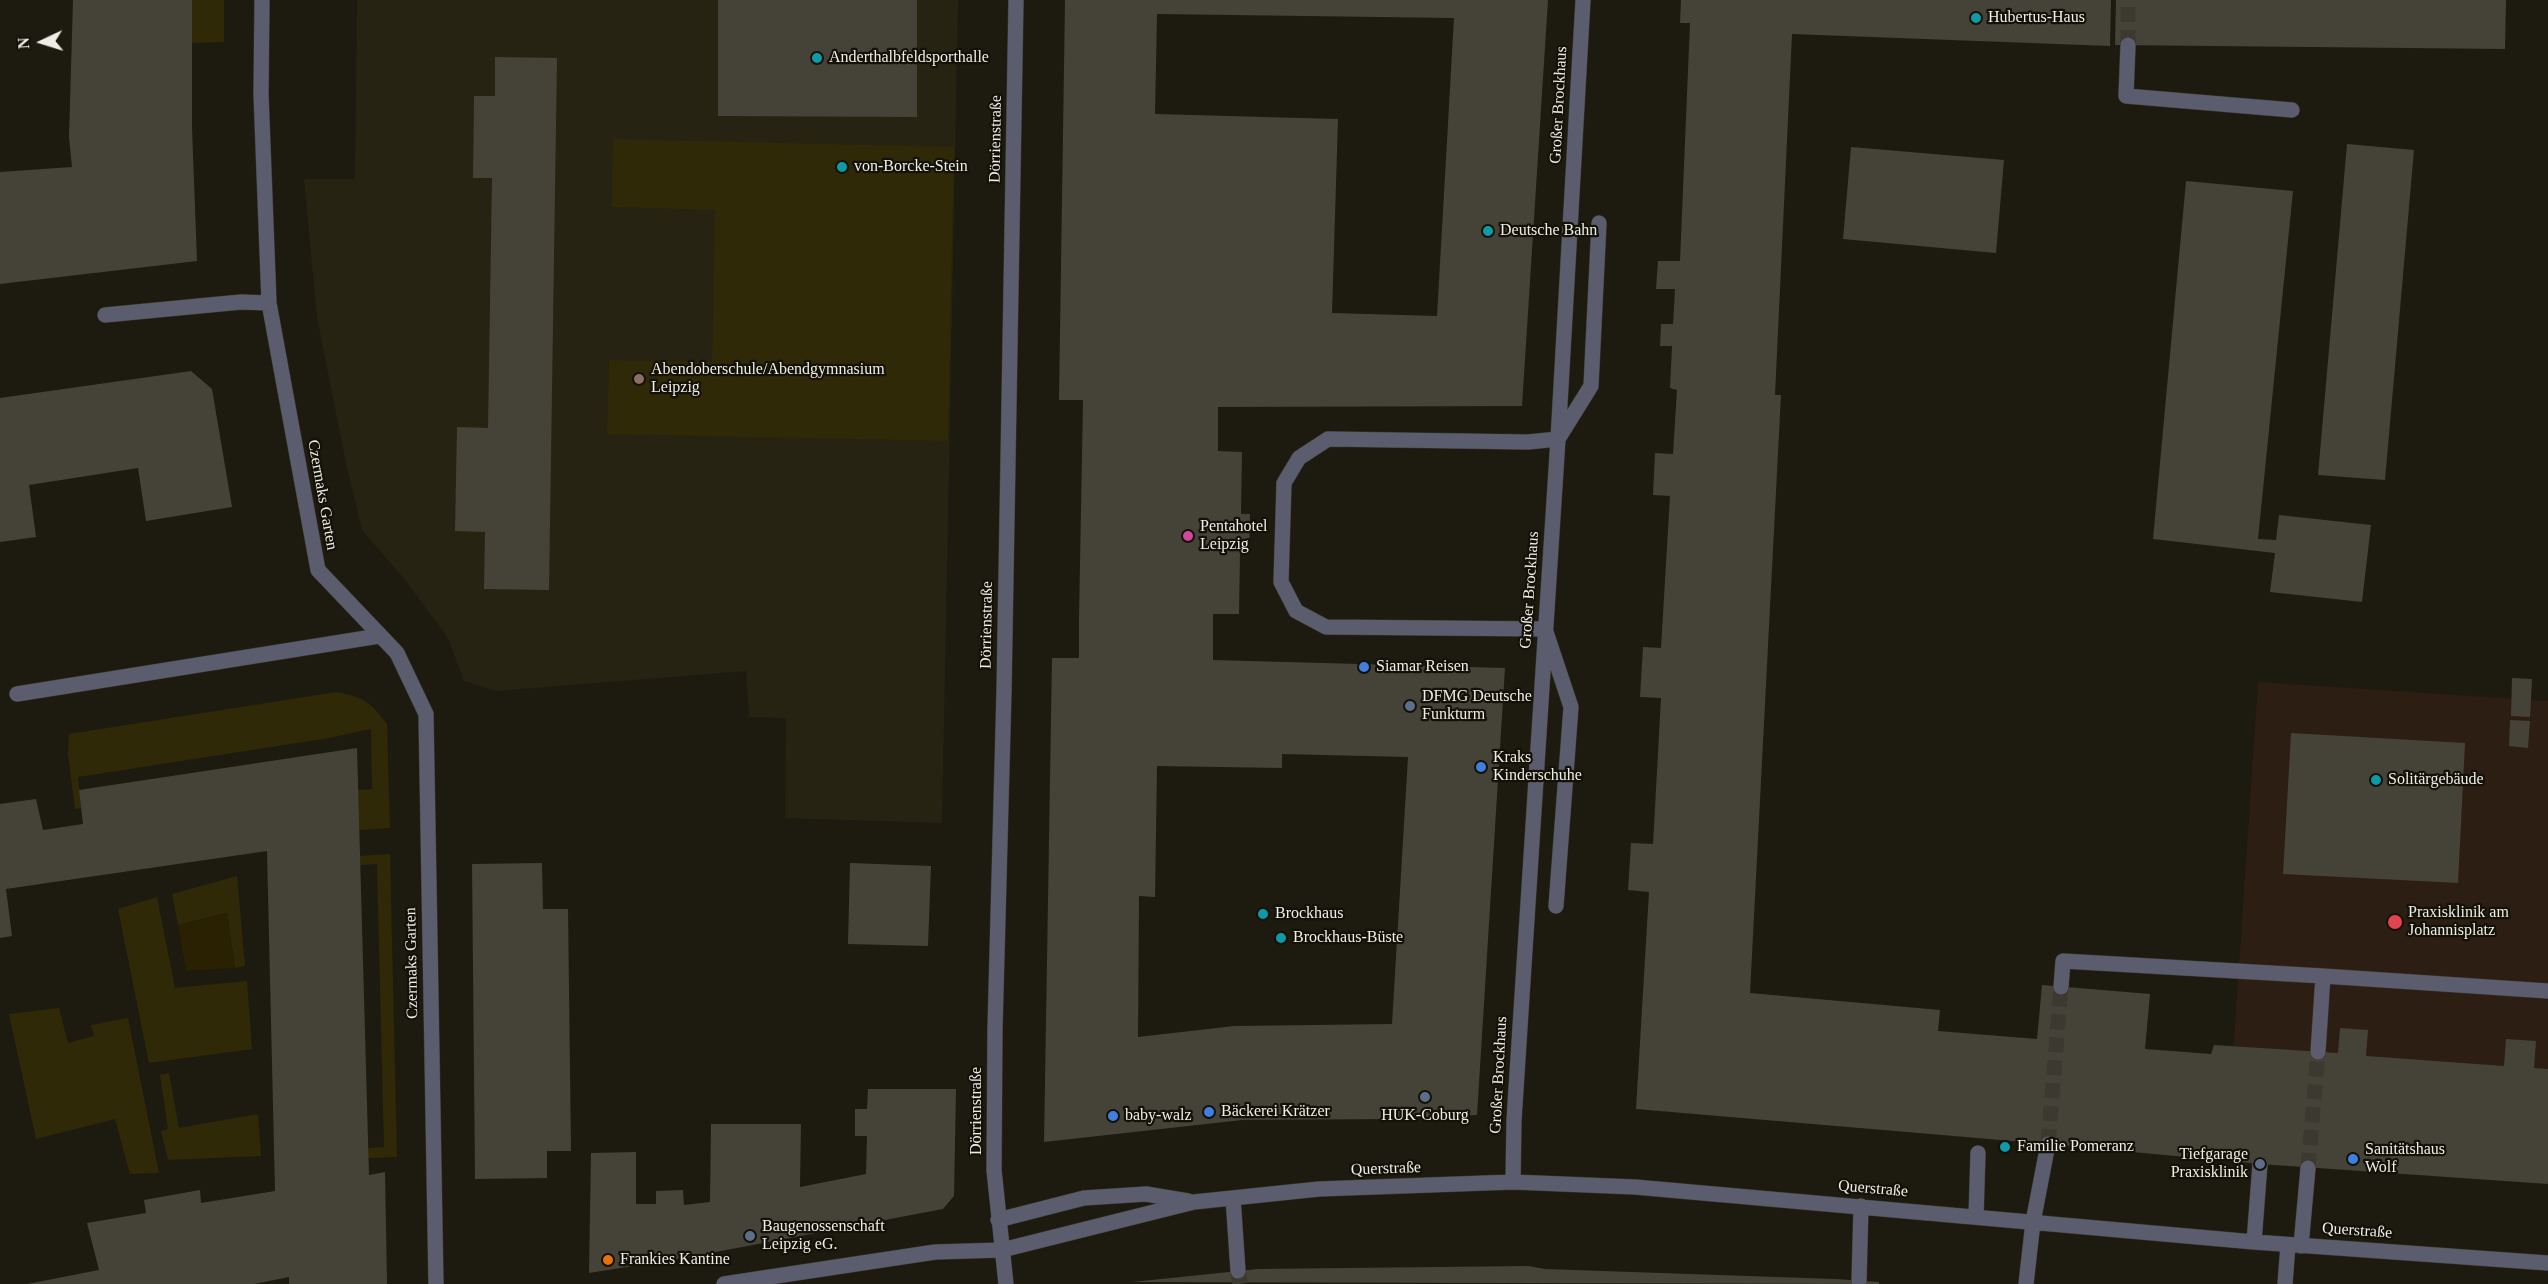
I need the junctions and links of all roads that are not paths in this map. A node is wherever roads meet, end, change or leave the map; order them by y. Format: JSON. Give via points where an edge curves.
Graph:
{"nodes":[{"id":1,"x":262,"y":0,"type":"edge"},
{"id":2,"x":1016,"y":0,"type":"edge"},
{"id":3,"x":1583,"y":0,"type":"edge"},
{"id":4,"x":2128,"y":45,"type":"tunnel mouth"},
{"id":5,"x":2292,"y":110,"type":"dead end"},
{"id":6,"x":1599,"y":223,"type":"dead end"},
{"id":7,"x":269,"y":303,"type":"junction"},
{"id":8,"x":105,"y":315,"type":"dead end"},
{"id":9,"x":1558,"y":439,"type":"junction"},
{"id":10,"x":1545,"y":629,"type":"junction"},
{"id":11,"x":379,"y":636,"type":"junction"},
{"id":12,"x":17,"y":694,"type":"dead end"},
{"id":13,"x":1556,"y":906,"type":"dead end"},
{"id":14,"x":2323,"y":976,"type":"junction"},
{"id":15,"x":2061,"y":987,"type":"tunnel mouth"},
{"id":16,"x":2548,"y":991,"type":"edge"},
{"id":17,"x":2318,"y":1052,"type":"tunnel mouth"},
{"id":18,"x":2048,"y":1143,"type":"tunnel mouth"},
{"id":19,"x":1978,"y":1152,"type":"dead end"},
{"id":20,"x":2260,"y":1164,"type":"dead end"},
{"id":21,"x":2308,"y":1168,"type":"tunnel mouth"},
{"id":22,"x":1513,"y":1182,"type":"junction"},
{"id":23,"x":1233,"y":1198,"type":"junction"},
{"id":24,"x":1194,"y":1202,"type":"junction"},
{"id":25,"x":1861,"y":1206,"type":"junction"},
{"id":26,"x":1976,"y":1217,"type":"junction"},
{"id":27,"x":998,"y":1220,"type":"junction"},
{"id":28,"x":2033,"y":1222,"type":"junction"},
{"id":29,"x":2254,"y":1242,"type":"junction"},
{"id":30,"x":2295,"y":1245,"type":"junction"},
{"id":31,"x":1002,"y":1250,"type":"junction"},
{"id":32,"x":2548,"y":1263,"type":"edge"},
{"id":33,"x":1238,"y":1271,"type":"tunnel mouth"},
{"id":34,"x":1858,"y":1281,"type":"dead end"},
{"id":35,"x":436,"y":1284,"type":"edge"},
{"id":36,"x":724,"y":1284,"type":"edge"},
{"id":37,"x":1006,"y":1284,"type":"edge"},
{"id":38,"x":2026,"y":1284,"type":"edge"},
{"id":39,"x":2285,"y":1284,"type":"edge"}],
"edges":[{"from":1,"to":7,"type":"street","name":"Czermaks Garten","via":[[261,94]]},
{"from":2,"to":27,"type":"street","name":"Dörrienstraße","via":[[995,1029],[994,1170]]},
{"from":3,"to":9,"type":"street","name":"Großer Brockhaus"},
{"from":4,"to":5,"type":"street","via":[[2126,96]]},
{"from":6,"to":9,"type":"street","via":[[1591,386]]},
{"from":7,"to":8,"type":"street","via":[[241,302]]},
{"from":7,"to":11,"type":"street","name":"Czermaks Garten","via":[[318,570]]},
{"from":9,"to":10,"type":"street","name":"Großer Brockhaus"},
{"from":9,"to":10,"type":"street","via":[[1328,439],[1299,458],[1284,483],[1281,582],[1296,610],[1326,627]]},
{"from":10,"to":13,"type":"street","via":[[1571,707]]},
{"from":10,"to":22,"type":"street","name":"Großer Brockhaus"},
{"from":11,"to":12,"type":"street"},
{"from":11,"to":35,"type":"street","name":"Czermaks Garten","via":[[397,653],[426,714]]},
{"from":14,"to":15,"type":"street","via":[[2063,962]]},
{"from":14,"to":16,"type":"street"},
{"from":14,"to":17,"type":"street"},
{"from":18,"to":28,"type":"street"},
{"from":19,"to":26,"type":"street"},
{"from":20,"to":29,"type":"street"},
{"from":21,"to":30,"type":"street"},
{"from":22,"to":23,"type":"street","name":"Querstraße","via":[[1319,1189]]},
{"from":22,"to":25,"type":"street","name":"Querstraße","via":[[1635,1187]]},
{"from":23,"to":24,"type":"street","name":"Querstraße"},
{"from":23,"to":33,"type":"street"},
{"from":24,"to":27,"type":"street","name":"Querstraße","via":[[1146,1194],[1084,1198]]},
{"from":24,"to":31,"type":"street","name":"Querstraße"},
{"from":25,"to":26,"type":"street","name":"Querstraße"},
{"from":25,"to":34,"type":"street"},
{"from":26,"to":28,"type":"street","name":"Querstraße"},
{"from":27,"to":31,"type":"street","name":"Dörrienstraße"},
{"from":28,"to":29,"type":"street","name":"Querstraße"},
{"from":28,"to":38,"type":"street"},
{"from":29,"to":30,"type":"street","name":"Querstraße"},
{"from":30,"to":32,"type":"street","name":"Querstraße"},
{"from":30,"to":39,"type":"street"},
{"from":31,"to":36,"type":"street","name":"Querstraße","via":[[935,1252]]},
{"from":31,"to":37,"type":"street","name":"Dörrienstraße"}]}
